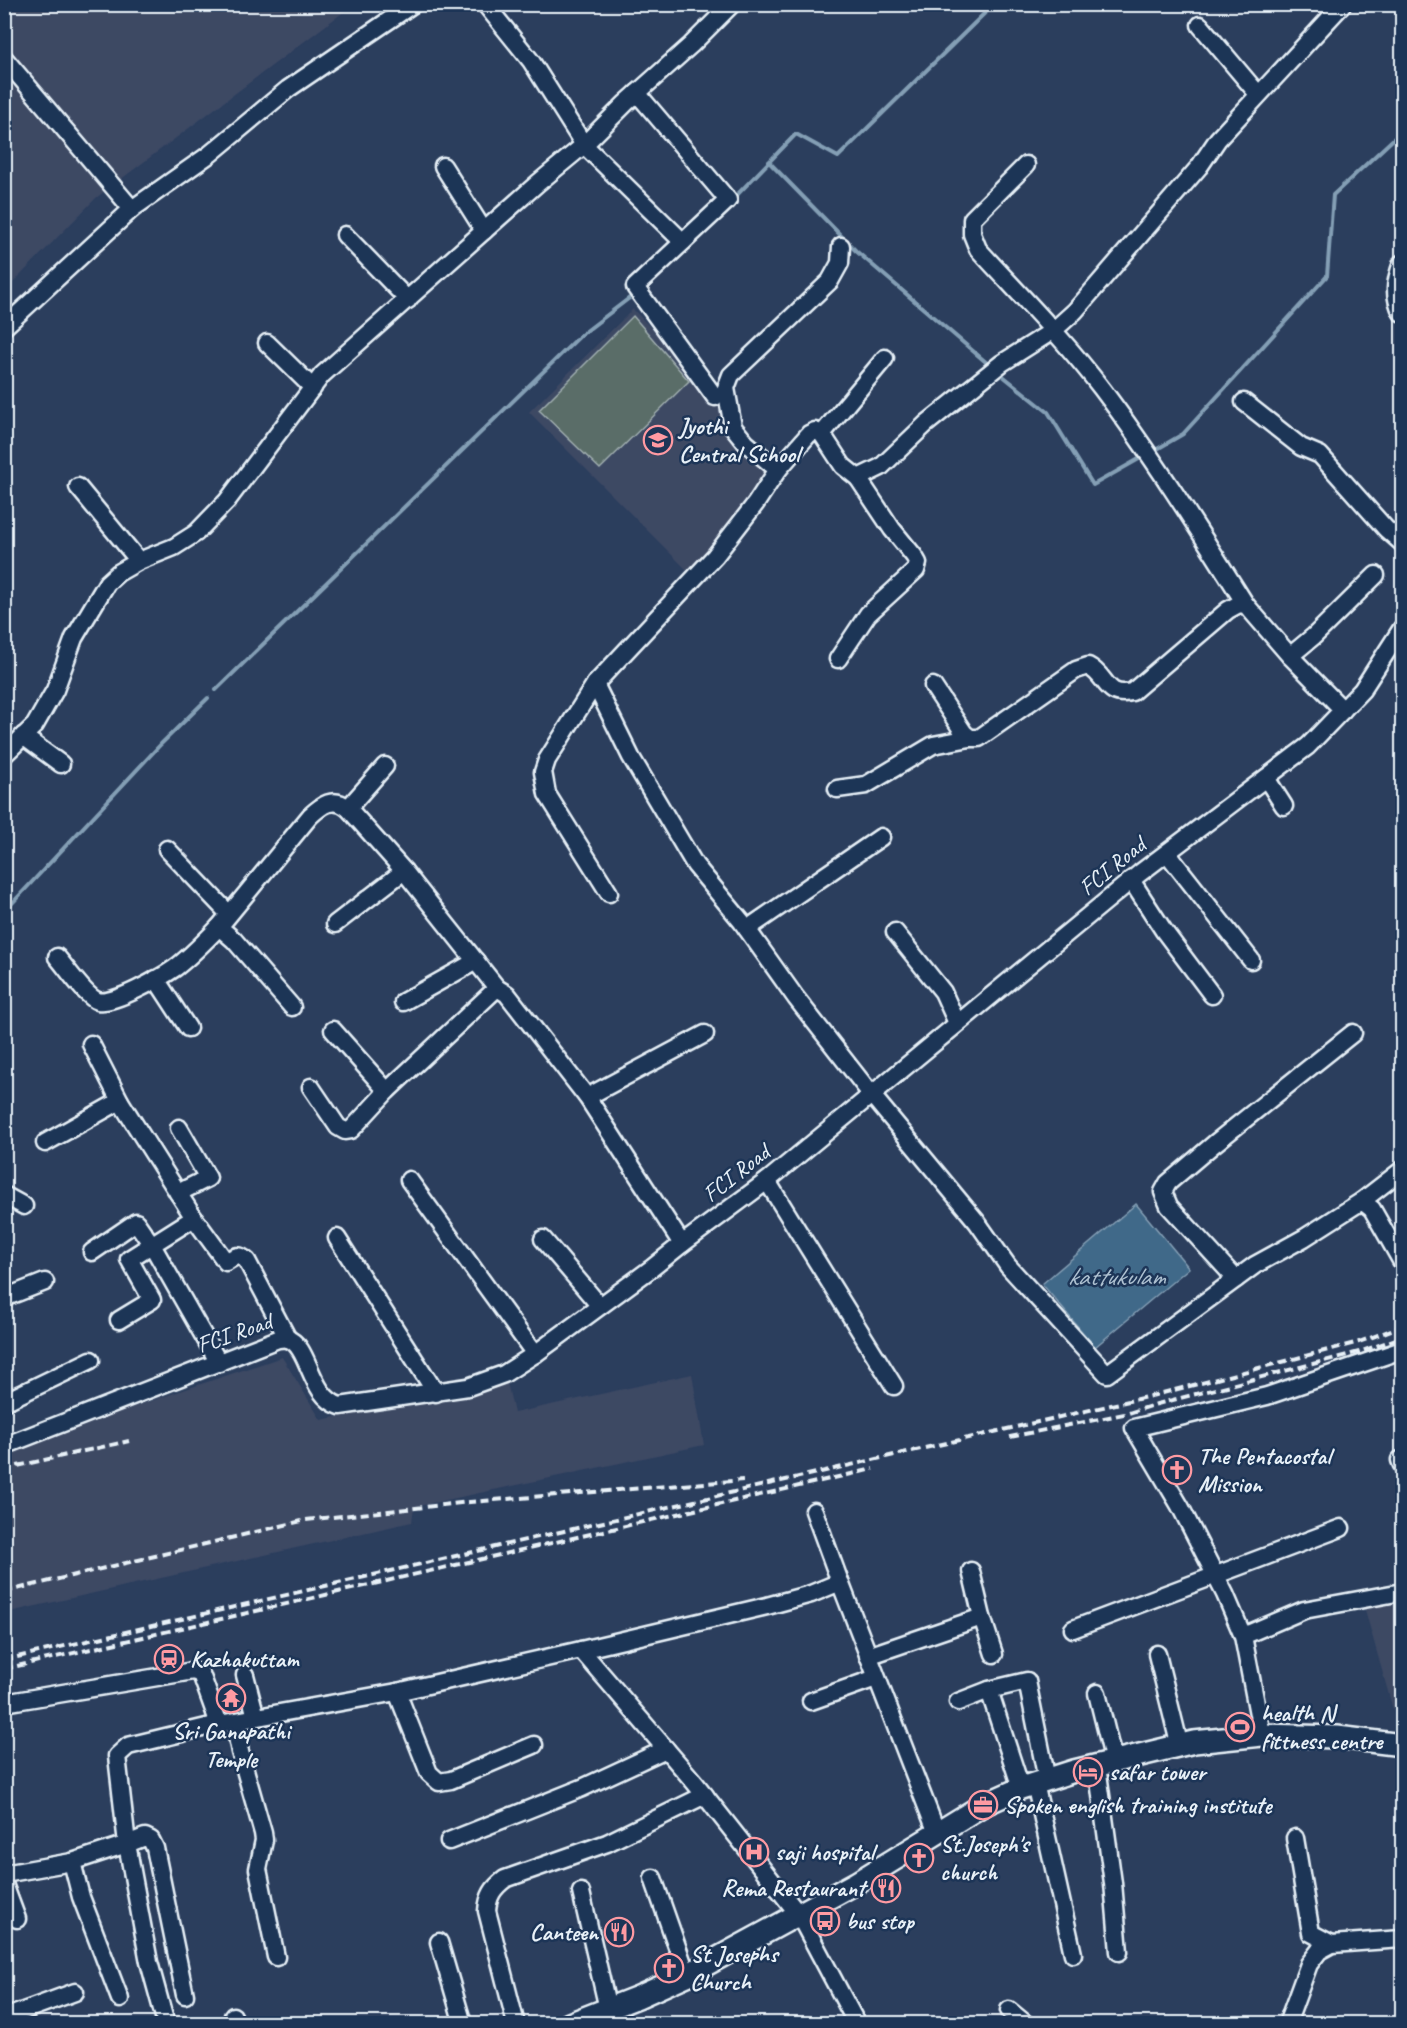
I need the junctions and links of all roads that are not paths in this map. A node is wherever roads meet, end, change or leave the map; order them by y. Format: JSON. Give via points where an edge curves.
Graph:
{"nodes":[{"id":1,"x":413,"y":4,"type":"edge"},
{"id":2,"x":485,"y":4,"type":"edge"},
{"id":3,"x":732,"y":4,"type":"edge"},
{"id":4,"x":1343,"y":4,"type":"edge"},
{"id":5,"x":1200,"y":25,"type":"dead end"},
{"id":6,"x":4,"y":58,"type":"edge"},
{"id":7,"x":637,"y":93,"type":"junction"},
{"id":8,"x":1258,"y":94,"type":"junction"},
{"id":9,"x":584,"y":146,"type":"junction"},
{"id":10,"x":1026,"y":165,"type":"dead end"},
{"id":11,"x":443,"y":166,"type":"dead end"},
{"id":12,"x":132,"y":209,"type":"junction"},
{"id":13,"x":484,"y":231,"type":"junction"},
{"id":14,"x":345,"y":234,"type":"dead end"},
{"id":15,"x":683,"y":242,"type":"junction"},
{"id":16,"x":841,"y":246,"type":"dead end"},
{"id":17,"x":1402,"y":263,"type":"edge"},
{"id":18,"x":408,"y":300,"type":"junction"},
{"id":19,"x":1402,"y":313,"type":"edge"},
{"id":20,"x":4,"y":327,"type":"edge"},
{"id":21,"x":1054,"y":330,"type":"junction"},
{"id":22,"x":267,"y":343,"type":"dead end"},
{"id":23,"x":885,"y":358,"type":"dead end"},
{"id":24,"x":313,"y":388,"type":"junction"},
{"id":25,"x":715,"y":397,"type":"dead end"},
{"id":26,"x":1244,"y":402,"type":"dead end"},
{"id":27,"x":822,"y":434,"type":"junction"},
{"id":28,"x":778,"y":470,"type":"junction"},
{"id":29,"x":858,"y":478,"type":"junction"},
{"id":30,"x":78,"y":487,"type":"dead end"},
{"id":31,"x":1402,"y":543,"type":"edge"},
{"id":32,"x":138,"y":561,"type":"junction"},
{"id":33,"x":1376,"y":575,"type":"dead end"},
{"id":34,"x":1246,"y":605,"type":"junction"},
{"id":35,"x":1402,"y":628,"type":"edge"},
{"id":36,"x":1290,"y":656,"type":"junction"},
{"id":37,"x":838,"y":659,"type":"dead end"},
{"id":38,"x":595,"y":684,"type":"junction"},
{"id":39,"x":933,"y":686,"type":"dead end"},
{"id":40,"x":1343,"y":710,"type":"junction"},
{"id":41,"x":23,"y":736,"type":"junction"},
{"id":42,"x":969,"y":738,"type":"junction"},
{"id":43,"x":4,"y":755,"type":"edge"},
{"id":44,"x":61,"y":764,"type":"dead end"},
{"id":45,"x":385,"y":766,"type":"dead end"},
{"id":46,"x":1266,"y":777,"type":"junction"},
{"id":47,"x":837,"y":789,"type":"dead end"},
{"id":48,"x":1284,"y":806,"type":"dead end"},
{"id":49,"x":348,"y":808,"type":"junction"},
{"id":50,"x":881,"y":837,"type":"dead end"},
{"id":51,"x":167,"y":849,"type":"dead end"},
{"id":52,"x":1167,"y":852,"type":"junction"},
{"id":53,"x":404,"y":871,"type":"junction"},
{"id":54,"x":1131,"y":880,"type":"junction"},
{"id":55,"x":609,"y":893,"type":"dead end"},
{"id":56,"x":224,"y":920,"type":"junction"},
{"id":57,"x":336,"y":924,"type":"dead end"},
{"id":58,"x":747,"y":929,"type":"junction"},
{"id":59,"x":895,"y":932,"type":"dead end"},
{"id":60,"x":57,"y":957,"type":"dead end"},
{"id":61,"x":1251,"y":960,"type":"dead end"},
{"id":62,"x":476,"y":961,"type":"junction"},
{"id":63,"x":156,"y":979,"type":"junction"},
{"id":64,"x":497,"y":988,"type":"junction"},
{"id":65,"x":1212,"y":994,"type":"dead end"},
{"id":66,"x":403,"y":1002,"type":"dead end"},
{"id":67,"x":292,"y":1007,"type":"dead end"},
{"id":68,"x":957,"y":1023,"type":"junction"},
{"id":69,"x":188,"y":1028,"type":"dead end"},
{"id":70,"x":333,"y":1030,"type":"dead end"},
{"id":71,"x":1353,"y":1033,"type":"dead end"},
{"id":72,"x":705,"y":1034,"type":"dead end"},
{"id":73,"x":91,"y":1044,"type":"dead end"},
{"id":74,"x":311,"y":1087,"type":"dead end"},
{"id":75,"x":387,"y":1091,"type":"junction"},
{"id":76,"x":871,"y":1094,"type":"junction"},
{"id":77,"x":587,"y":1097,"type":"junction"},
{"id":78,"x":120,"y":1101,"type":"junction"},
{"id":79,"x":179,"y":1128,"type":"dead end"},
{"id":80,"x":45,"y":1143,"type":"dead end"},
{"id":81,"x":1402,"y":1170,"type":"edge"},
{"id":82,"x":410,"y":1180,"type":"dead end"},
{"id":83,"x":767,"y":1181,"type":"junction"},
{"id":84,"x":178,"y":1194,"type":"junction"},
{"id":85,"x":4,"y":1195,"type":"edge"},
{"id":86,"x":1362,"y":1201,"type":"junction"},
{"id":87,"x":24,"y":1206,"type":"dead end"},
{"id":88,"x":194,"y":1218,"type":"junction"},
{"id":89,"x":337,"y":1238,"type":"dead end"},
{"id":90,"x":543,"y":1239,"type":"dead end"},
{"id":91,"x":682,"y":1244,"type":"junction"},
{"id":92,"x":152,"y":1245,"type":"junction"},
{"id":93,"x":92,"y":1252,"type":"dead end"},
{"id":94,"x":1402,"y":1262,"type":"edge"},
{"id":95,"x":1236,"y":1280,"type":"junction"},
{"id":96,"x":45,"y":1282,"type":"dead end"},
{"id":97,"x":4,"y":1298,"type":"edge"},
{"id":98,"x":600,"y":1306,"type":"junction"},
{"id":99,"x":119,"y":1320,"type":"dead end"},
{"id":100,"x":288,"y":1339,"type":"junction"},
{"id":101,"x":1402,"y":1350,"type":"edge"},
{"id":102,"x":535,"y":1354,"type":"junction"},
{"id":103,"x":91,"y":1360,"type":"dead end"},
{"id":104,"x":219,"y":1363,"type":"junction"},
{"id":105,"x":894,"y":1386,"type":"dead end"},
{"id":106,"x":436,"y":1393,"type":"junction"},
{"id":107,"x":4,"y":1402,"type":"edge"},
{"id":108,"x":4,"y":1446,"type":"edge"},
{"id":109,"x":814,"y":1511,"type":"dead end"},
{"id":110,"x":1341,"y":1528,"type":"dead end"},
{"id":111,"x":971,"y":1571,"type":"dead end"},
{"id":112,"x":1215,"y":1577,"type":"junction"},
{"id":113,"x":840,"y":1582,"type":"junction"},
{"id":114,"x":1402,"y":1592,"type":"edge"},
{"id":115,"x":982,"y":1617,"type":"junction"},
{"id":116,"x":1073,"y":1629,"type":"dead end"},
{"id":117,"x":1243,"y":1636,"type":"junction"},
{"id":118,"x":580,"y":1650,"type":"junction"},
{"id":119,"x":994,"y":1654,"type":"dead end"},
{"id":120,"x":1157,"y":1654,"type":"dead end"},
{"id":121,"x":868,"y":1656,"type":"junction"},
{"id":122,"x":244,"y":1675,"type":"dead end"},
{"id":123,"x":876,"y":1678,"type":"junction"},
{"id":124,"x":989,"y":1690,"type":"junction"},
{"id":125,"x":397,"y":1692,"type":"junction"},
{"id":126,"x":1097,"y":1693,"type":"dead end"},
{"id":127,"x":811,"y":1701,"type":"dead end"},
{"id":128,"x":958,"y":1702,"type":"dead end"},
{"id":129,"x":4,"y":1703,"type":"edge"},
{"id":130,"x":256,"y":1717,"type":"junction"},
{"id":131,"x":226,"y":1723,"type":"junction"},
{"id":132,"x":1262,"y":1735,"type":"junction"},
{"id":133,"x":534,"y":1745,"type":"dead end"},
{"id":134,"x":1402,"y":1745,"type":"edge"},
{"id":135,"x":1180,"y":1747,"type":"junction"},
{"id":136,"x":666,"y":1749,"type":"junction"},
{"id":137,"x":1106,"y":1764,"type":"junction"},
{"id":138,"x":1034,"y":1784,"type":"junction"},
{"id":139,"x":705,"y":1795,"type":"junction"},
{"id":140,"x":937,"y":1833,"type":"junction"},
{"id":141,"x":1295,"y":1838,"type":"dead end"},
{"id":142,"x":449,"y":1840,"type":"dead end"},
{"id":143,"x":127,"y":1844,"type":"junction"},
{"id":144,"x":72,"y":1862,"type":"junction"},
{"id":145,"x":4,"y":1874,"type":"edge"},
{"id":146,"x":653,"y":1878,"type":"dead end"},
{"id":147,"x":4,"y":1884,"type":"edge"},
{"id":148,"x":581,"y":1892,"type":"dead end"},
{"id":149,"x":799,"y":1915,"type":"junction"},
{"id":150,"x":16,"y":1919,"type":"dead end"},
{"id":151,"x":1402,"y":1939,"type":"edge"},
{"id":152,"x":439,"y":1942,"type":"dead end"},
{"id":153,"x":1332,"y":1944,"type":"junction"},
{"id":154,"x":1119,"y":1952,"type":"dead end"},
{"id":155,"x":1073,"y":1954,"type":"dead end"},
{"id":156,"x":276,"y":1957,"type":"dead end"},
{"id":157,"x":687,"y":1975,"type":"junction"},
{"id":158,"x":75,"y":1992,"type":"dead end"},
{"id":159,"x":185,"y":1995,"type":"dead end"},
{"id":160,"x":120,"y":1999,"type":"dead end"},
{"id":161,"x":608,"y":2009,"type":"junction"},
{"id":162,"x":1009,"y":2010,"type":"dead end"},
{"id":163,"x":4,"y":2018,"type":"edge"},
{"id":164,"x":166,"y":2024,"type":"edge"},
{"id":165,"x":463,"y":2024,"type":"edge"},
{"id":166,"x":516,"y":2024,"type":"edge"},
{"id":167,"x":569,"y":2024,"type":"edge"},
{"id":168,"x":857,"y":2024,"type":"edge"},
{"id":169,"x":1026,"y":2024,"type":"edge"},
{"id":170,"x":1287,"y":2024,"type":"edge"}],
"edges":[{"from":1,"to":12,"type":"street","via":[[288,89],[210,154]]},
{"from":2,"to":9,"type":"street","via":[[531,61]]},
{"from":3,"to":7,"type":"street"},
{"from":4,"to":8,"type":"street"},
{"from":5,"to":8,"type":"street"},
{"from":6,"to":12,"type":"street"},
{"from":7,"to":9,"type":"street"},
{"from":7,"to":15,"type":"street","via":[[728,200]]},
{"from":8,"to":21,"type":"street","via":[[1075,311]]},
{"from":9,"to":13,"type":"street"},
{"from":9,"to":15,"type":"street"},
{"from":10,"to":21,"type":"street","via":[[972,219],[972,234],[978,249]]},
{"from":11,"to":13,"type":"street"},
{"from":12,"to":20,"type":"street"},
{"from":13,"to":18,"type":"street"},
{"from":14,"to":18,"type":"street"},
{"from":15,"to":25,"type":"street","via":[[635,287]]},
{"from":16,"to":28,"type":"street","via":[[840,263],[830,281],[731,375],[726,388],[733,427]]},
{"from":17,"to":19,"type":"street","via":[[1395,291]]},
{"from":18,"to":24,"type":"street","via":[[322,375]]},
{"from":21,"to":29,"type":"street","via":[[1002,363],[926,424],[881,467]]},
{"from":21,"to":34,"type":"street","via":[[1102,389]]},
{"from":22,"to":24,"type":"street"},
{"from":23,"to":27,"type":"street"},
{"from":24,"to":32,"type":"street","via":[[227,501],[196,533],[174,547]]},
{"from":26,"to":31,"type":"street","via":[[1301,447],[1320,455]]},
{"from":27,"to":28,"type":"street","via":[[809,434]]},
{"from":27,"to":29,"type":"street","via":[[843,466]]},
{"from":28,"to":38,"type":"street","via":[[715,556]]},
{"from":29,"to":37,"type":"street","via":[[918,563],[916,570],[868,614]]},
{"from":30,"to":32,"type":"street"},
{"from":32,"to":41,"type":"street","via":[[118,573],[99,595],[74,638],[55,690],[35,725]]},
{"from":33,"to":36,"type":"street"},
{"from":34,"to":36,"type":"street"},
{"from":34,"to":42,"type":"street","via":[[1228,610],[1132,692],[1121,695],[1111,691],[1088,666],[1076,670],[979,738]]},
{"from":35,"to":40,"type":"street","name":"FCI Road","via":[[1362,690]]},
{"from":36,"to":40,"type":"street"},
{"from":38,"to":55,"type":"street","via":[[554,746],[543,772],[547,794]]},
{"from":38,"to":58,"type":"street","via":[[695,865]]},
{"from":39,"to":42,"type":"street"},
{"from":40,"to":46,"type":"street","name":"FCI Road","via":[[1308,746]]},
{"from":41,"to":43,"type":"street"},
{"from":41,"to":44,"type":"street"},
{"from":42,"to":47,"type":"street","via":[[933,745],[866,785]]},
{"from":45,"to":49,"type":"street"},
{"from":46,"to":48,"type":"street"},
{"from":46,"to":52,"type":"street","name":"FCI Road"},
{"from":49,"to":53,"type":"street"},
{"from":49,"to":56,"type":"street","via":[[332,801],[320,806]]},
{"from":50,"to":58,"type":"street"},
{"from":51,"to":56,"type":"street"},
{"from":52,"to":54,"type":"street","name":"FCI Road"},
{"from":52,"to":61,"type":"street"},
{"from":53,"to":57,"type":"street"},
{"from":53,"to":62,"type":"street"},
{"from":54,"to":65,"type":"street"},
{"from":54,"to":68,"type":"street","name":"FCI Road"},
{"from":56,"to":63,"type":"street","via":[[188,957]]},
{"from":56,"to":67,"type":"street","via":[[234,940]]},
{"from":58,"to":76,"type":"street"},
{"from":59,"to":68,"type":"street","via":[[943,992]]},
{"from":60,"to":63,"type":"street","via":[[99,1001],[116,999]]},
{"from":62,"to":64,"type":"street"},
{"from":62,"to":66,"type":"street"},
{"from":63,"to":69,"type":"street"},
{"from":64,"to":75,"type":"street"},
{"from":64,"to":77,"type":"street","via":[[507,994]]},
{"from":68,"to":76,"type":"street","name":"FCI Road"},
{"from":70,"to":75,"type":"street"},
{"from":71,"to":95,"type":"street","via":[[1214,1144],[1168,1183],[1163,1192],[1169,1206]]},
{"from":72,"to":77,"type":"street"},
{"from":73,"to":78,"type":"street"},
{"from":74,"to":75,"type":"street","via":[[338,1127],[345,1131],[351,1130]]},
{"from":76,"to":83,"type":"street","name":"FCI Road"},
{"from":76,"to":95,"type":"street","via":[[977,1222],[1008,1266],[1107,1374]]},
{"from":77,"to":91,"type":"street"},
{"from":78,"to":80,"type":"street"},
{"from":78,"to":84,"type":"street"},
{"from":79,"to":84,"type":"street","via":[[208,1178]]},
{"from":81,"to":86,"type":"street"},
{"from":82,"to":102,"type":"street"},
{"from":83,"to":91,"type":"street","name":"FCI Road"},
{"from":83,"to":105,"type":"street"},
{"from":84,"to":88,"type":"street"},
{"from":85,"to":87,"type":"street"},
{"from":86,"to":94,"type":"street","via":[[1372,1209]]},
{"from":86,"to":95,"type":"street"},
{"from":88,"to":92,"type":"street"},
{"from":88,"to":100,"type":"street","via":[[226,1262],[237,1255],[247,1261]]},
{"from":89,"to":106,"type":"street"},
{"from":90,"to":98,"type":"street"},
{"from":91,"to":98,"type":"street","name":"FCI Road"},
{"from":92,"to":93,"type":"street","via":[[136,1222]]},
{"from":92,"to":99,"type":"street","via":[[129,1259],[152,1300]]},
{"from":92,"to":104,"type":"street"},
{"from":96,"to":97,"type":"street"},
{"from":98,"to":102,"type":"street","name":"FCI Road"},
{"from":100,"to":104,"type":"street","name":"FCI Road","via":[[278,1339]]},
{"from":100,"to":106,"type":"street","name":"FCI Road","via":[[302,1353],[319,1390],[330,1403],[358,1405]]},
{"from":101,"to":112,"type":"street","via":[[1267,1396],[1134,1428],[1180,1506]]},
{"from":102,"to":106,"type":"street","name":"FCI Road","via":[[504,1374]]},
{"from":103,"to":107,"type":"street"},
{"from":104,"to":108,"type":"street","name":"FCI Road"},
{"from":109,"to":113,"type":"street"},
{"from":110,"to":112,"type":"street"},
{"from":111,"to":115,"type":"street"},
{"from":112,"to":116,"type":"street"},
{"from":112,"to":117,"type":"street"},
{"from":113,"to":118,"type":"street","via":[[767,1606]]},
{"from":113,"to":121,"type":"street"},
{"from":114,"to":117,"type":"street","via":[[1304,1610]]},
{"from":115,"to":119,"type":"street"},
{"from":115,"to":121,"type":"street"},
{"from":117,"to":132,"type":"street"},
{"from":118,"to":125,"type":"street"},
{"from":118,"to":136,"type":"street"},
{"from":120,"to":135,"type":"street"},
{"from":121,"to":123,"type":"street"},
{"from":122,"to":130,"type":"street"},
{"from":123,"to":127,"type":"street"},
{"from":123,"to":140,"type":"street"},
{"from":124,"to":128,"type":"street"},
{"from":124,"to":138,"type":"street"},
{"from":124,"to":138,"type":"street","via":[[1027,1680]]},
{"from":125,"to":130,"type":"street"},
{"from":125,"to":133,"type":"street","via":[[429,1773],[439,1782]]},
{"from":126,"to":137,"type":"street"},
{"from":129,"to":131,"type":"street","via":[[193,1671],[201,1674]]},
{"from":130,"to":131,"type":"street"},
{"from":131,"to":143,"type":"street","via":[[128,1746],[117,1756]]},
{"from":131,"to":156,"type":"street","via":[[240,1752],[263,1833],[258,1869]]},
{"from":132,"to":134,"type":"main road","via":[[1337,1737]]},
{"from":132,"to":135,"type":"main road"},
{"from":135,"to":137,"type":"main road"},
{"from":136,"to":139,"type":"street"},
{"from":136,"to":142,"type":"street","via":[[582,1788]]},
{"from":137,"to":138,"type":"main road"},
{"from":137,"to":154,"type":"street"},
{"from":138,"to":140,"type":"main road","via":[[983,1805]]},
{"from":138,"to":155,"type":"street"},
{"from":139,"to":149,"type":"street"},
{"from":139,"to":166,"type":"street","via":[[607,1843],[497,1884],[488,1899],[487,1911]]},
{"from":140,"to":149,"type":"main road"},
{"from":141,"to":153,"type":"street","via":[[1311,1933]]},
{"from":143,"to":144,"type":"street"},
{"from":143,"to":159,"type":"street","via":[[145,1837],[154,1843]]},
{"from":143,"to":164,"type":"street","via":[[149,1962]]},
{"from":144,"to":145,"type":"street"},
{"from":144,"to":160,"type":"street","via":[[81,1897]]},
{"from":146,"to":157,"type":"street"},
{"from":147,"to":150,"type":"street"},
{"from":148,"to":161,"type":"street"},
{"from":149,"to":157,"type":"main road"},
{"from":149,"to":168,"type":"street"},
{"from":151,"to":153,"type":"street"},
{"from":152,"to":165,"type":"street"},
{"from":153,"to":170,"type":"street","via":[[1319,1951],[1309,1964]]},
{"from":157,"to":161,"type":"main road"},
{"from":158,"to":163,"type":"street"},
{"from":161,"to":167,"type":"main road"},
{"from":162,"to":169,"type":"street"}]}
